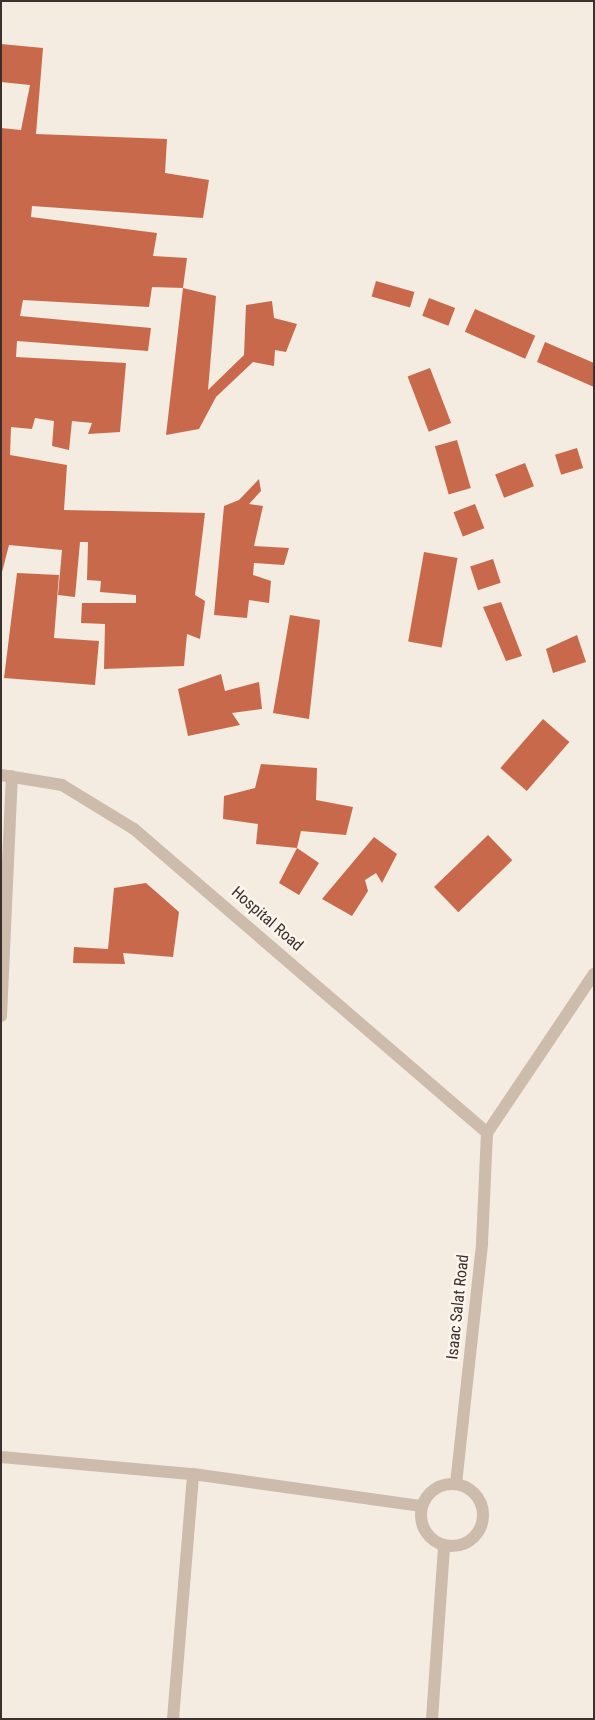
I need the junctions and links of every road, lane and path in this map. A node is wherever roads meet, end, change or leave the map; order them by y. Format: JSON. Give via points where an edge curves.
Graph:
{"nodes":[{"id":1,"x":7,"y":775,"type":"edge"},
{"id":2,"x":594,"y":974,"type":"edge"},
{"id":3,"x":588,"y":997,"type":"edge"},
{"id":4,"x":1,"y":1016,"type":"edge"},
{"id":5,"x":487,"y":1133,"type":"junction"},
{"id":6,"x":1,"y":1458,"type":"edge"},
{"id":7,"x":193,"y":1474,"type":"junction"},
{"id":8,"x":456,"y":1484,"type":"junction"},
{"id":9,"x":422,"y":1506,"type":"junction"},
{"id":10,"x":444,"y":1546,"type":"junction"},
{"id":11,"x":173,"y":1719,"type":"edge"},
{"id":12,"x":432,"y":1719,"type":"edge"}],
"edges":[{"from":1,"to":4,"type":"street"},
{"from":1,"to":5,"type":"street","name":"Hospital Road","via":[[62,785],[134,829]]},
{"from":2,"to":3,"type":"street"},
{"from":3,"to":5,"type":"street"},
{"from":5,"to":8,"type":"street","name":"Isaac Salat Road","via":[[482,1243]]},
{"from":6,"to":7,"type":"street"},
{"from":7,"to":9,"type":"street"},
{"from":7,"to":11,"type":"street"},
{"from":8,"to":9,"type":"street","via":[[435,1489]]},
{"from":8,"to":10,"type":"street","via":[[475,1494],[483,1513],[482,1524],[469,1541]]},
{"from":9,"to":10,"type":"street","via":[[426,1533]]},
{"from":10,"to":12,"type":"street"}]}
